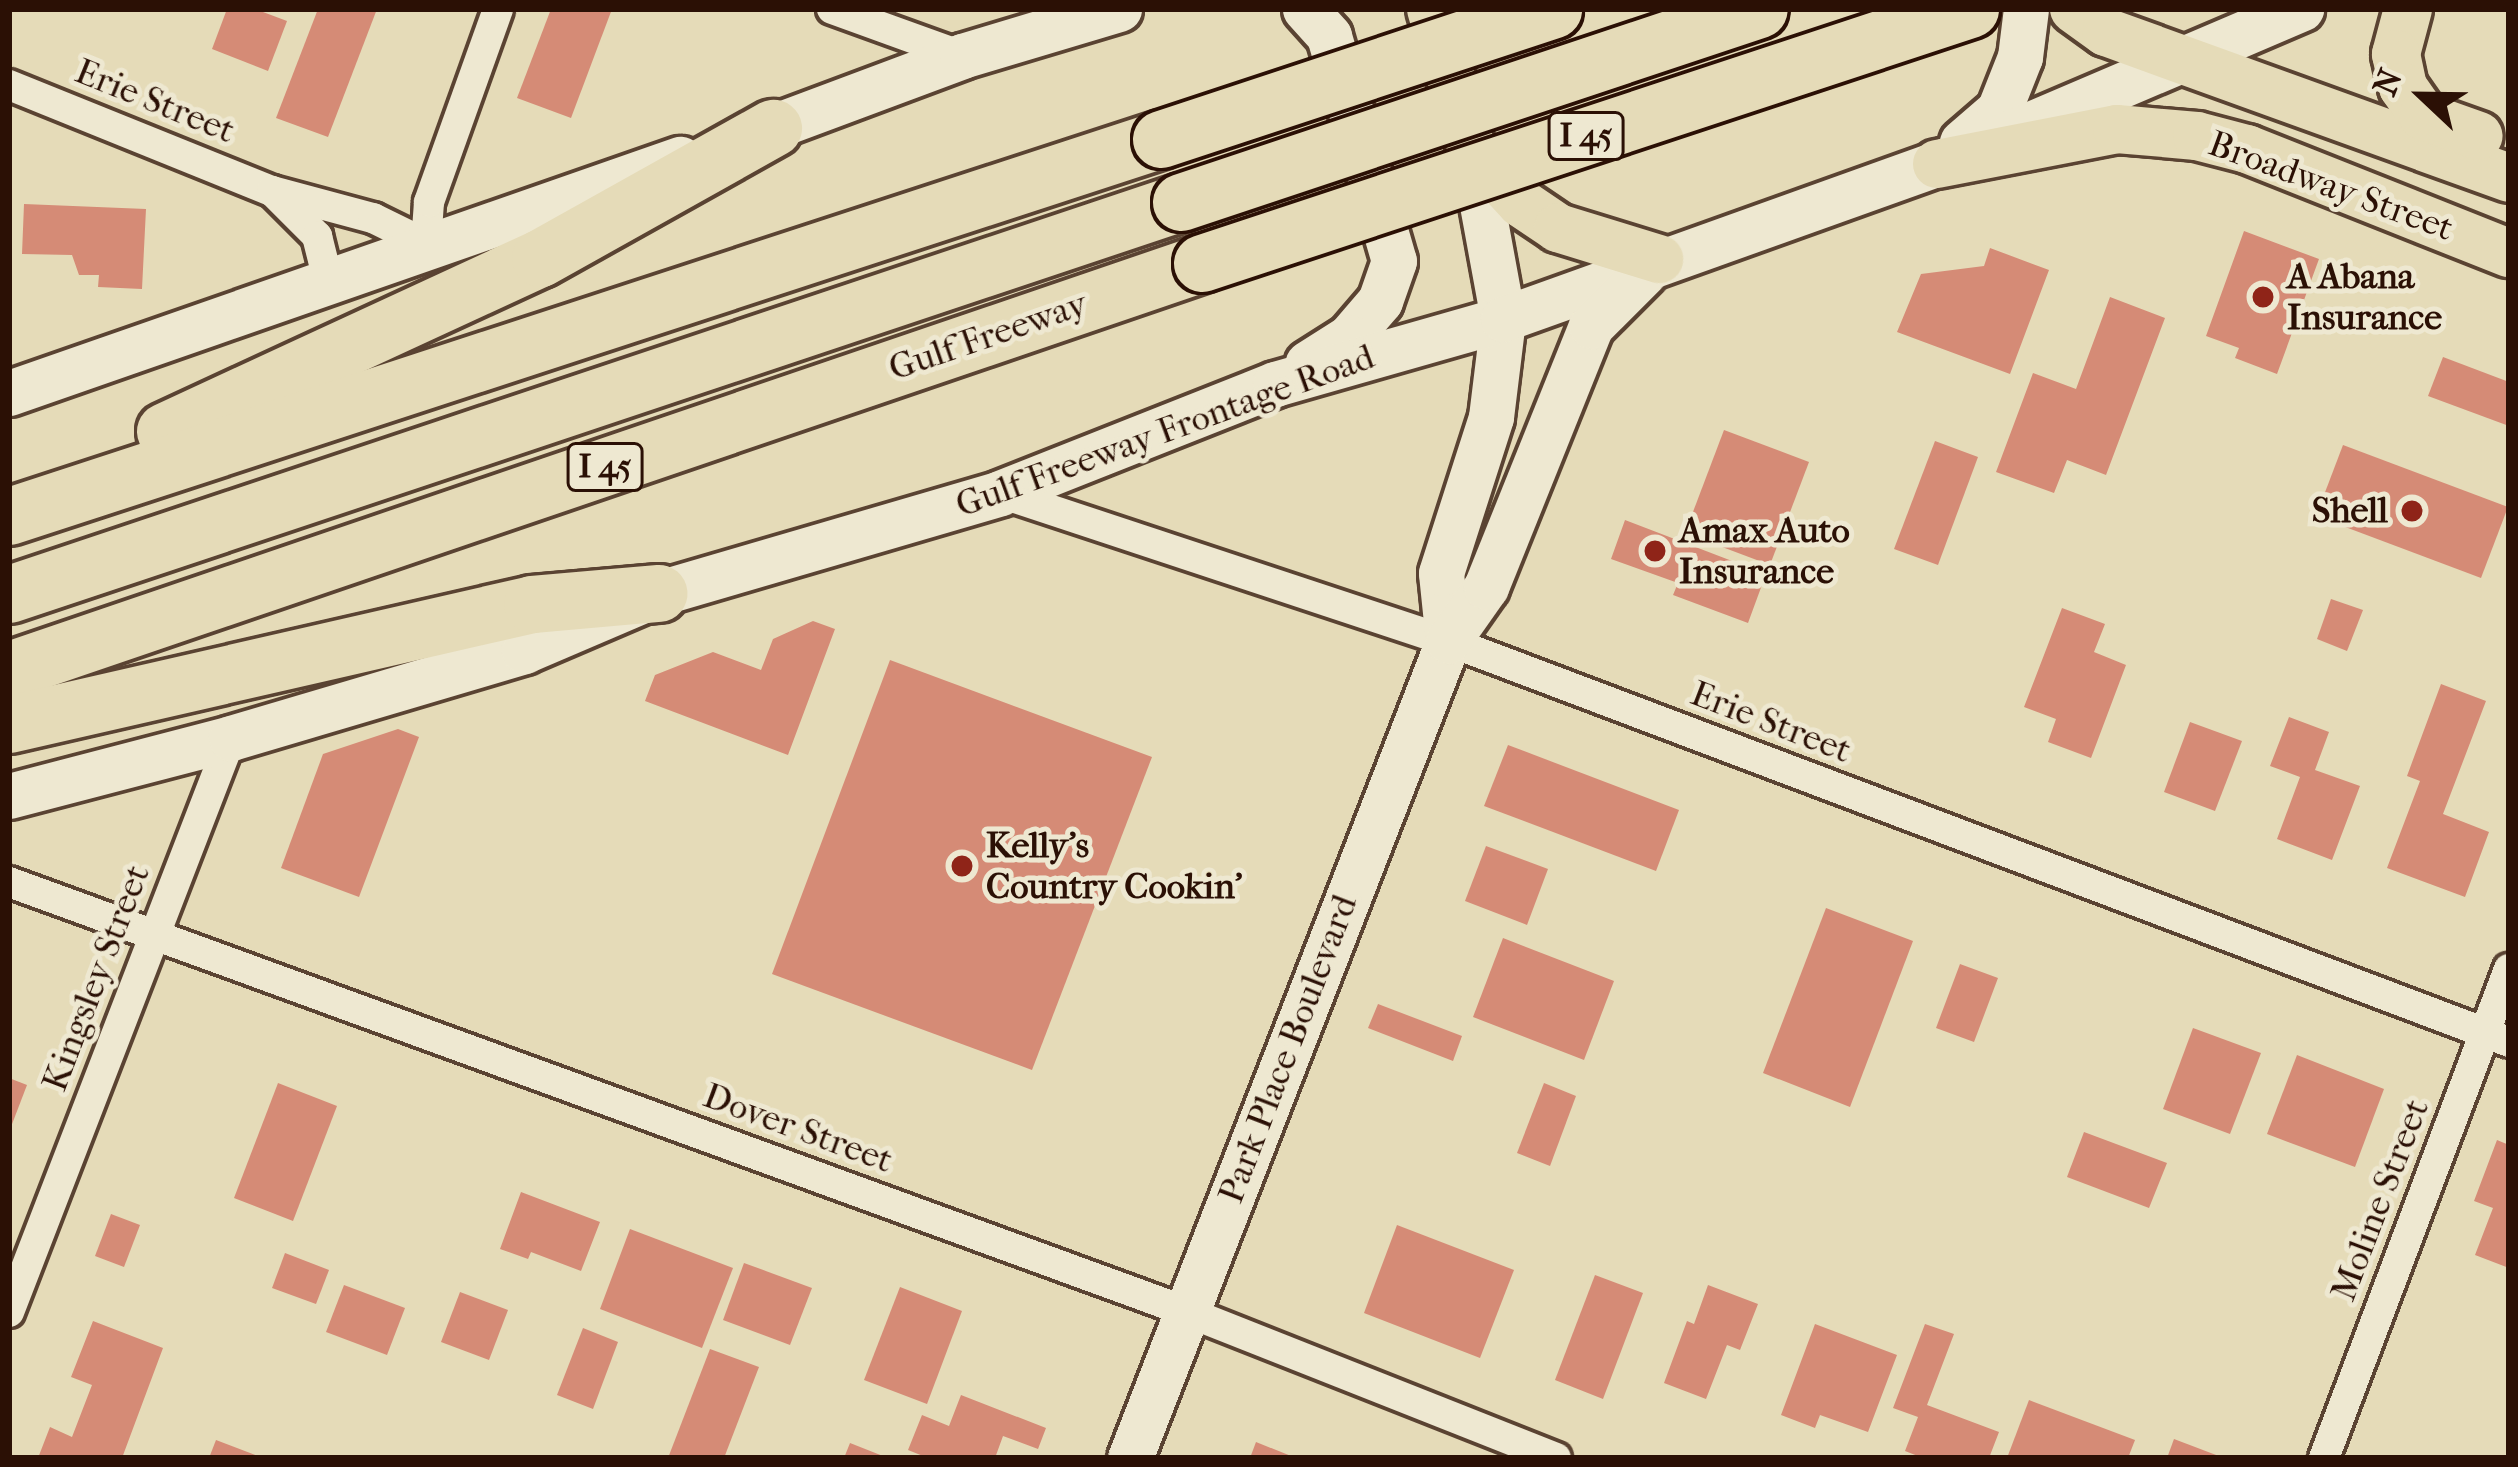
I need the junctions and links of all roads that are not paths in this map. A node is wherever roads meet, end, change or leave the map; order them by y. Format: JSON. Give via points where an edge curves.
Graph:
{"nodes":[{"id":1,"x":498,"y":9,"type":"edge"},
{"id":2,"x":832,"y":9,"type":"edge"},
{"id":3,"x":1119,"y":9,"type":"edge"},
{"id":4,"x":1305,"y":9,"type":"edge"},
{"id":5,"x":1552,"y":9,"type":"edge"},
{"id":6,"x":1759,"y":9,"type":"edge"},
{"id":7,"x":1970,"y":9,"type":"edge"},
{"id":8,"x":2026,"y":9,"type":"edge"},
{"id":9,"x":2074,"y":9,"type":"edge"},
{"id":10,"x":2301,"y":9,"type":"edge"},
{"id":11,"x":2408,"y":9,"type":"edge"},
{"id":12,"x":1433,"y":11,"type":"edge"},
{"id":13,"x":962,"y":56,"type":"junction"},
{"id":14,"x":2179,"y":60,"type":"junction"},
{"id":15,"x":9,"y":86,"type":"edge"},
{"id":16,"x":773,"y":128,"type":"junction"},
{"id":17,"x":1472,"y":150,"type":"junction"},
{"id":18,"x":1937,"y":164,"type":"junction"},
{"id":19,"x":2509,"y":177,"type":"edge"},
{"id":20,"x":272,"y":190,"type":"junction"},
{"id":21,"x":427,"y":244,"type":"junction"},
{"id":22,"x":2509,"y":253,"type":"edge"},
{"id":23,"x":1659,"y":259,"type":"junction"},
{"id":24,"x":328,"y":280,"type":"junction"},
{"id":25,"x":1503,"y":319,"type":"junction"},
{"id":26,"x":1275,"y":384,"type":"junction"},
{"id":27,"x":9,"y":393,"type":"edge"},
{"id":28,"x":1000,"y":493,"type":"junction"},
{"id":29,"x":34,"y":508,"type":"edge"},
{"id":30,"x":659,"y":593,"type":"junction"},
{"id":31,"x":9,"y":594,"type":"edge"},
{"id":32,"x":1448,"y":641,"type":"junction"},
{"id":33,"x":9,"y":670,"type":"edge"},
{"id":34,"x":9,"y":724,"type":"edge"},
{"id":35,"x":231,"y":738,"type":"junction"},
{"id":36,"x":9,"y":796,"type":"edge"},
{"id":37,"x":9,"y":882,"type":"edge"},
{"id":38,"x":155,"y":933,"type":"junction"},
{"id":39,"x":2509,"y":969,"type":"edge"},
{"id":40,"x":2497,"y":1037,"type":"edge"},
{"id":41,"x":1185,"y":1311,"type":"junction"},
{"id":42,"x":9,"y":1312,"type":"edge"},
{"id":43,"x":1130,"y":1458,"type":"edge"},
{"id":44,"x":1556,"y":1458,"type":"edge"},
{"id":45,"x":2324,"y":1458,"type":"edge"}],
"edges":[{"from":1,"to":21,"type":"street","via":[[429,202]]},
{"from":2,"to":13,"type":"street"},
{"from":3,"to":13,"type":"main road"},
{"from":4,"to":26,"type":"main road","via":[[1329,35],[1394,262],[1380,302],[1349,338]]},
{"from":5,"to":29,"type":"highway","bridge":true},
{"from":6,"to":31,"type":"highway","name":"Gulf Freeway","number":"I 45","bridge":true},
{"from":7,"to":33,"type":"highway","name":"Gulf Freeway","number":"I 45","bridge":true},
{"from":8,"to":18,"type":"main road","via":[[2020,57],[1999,110]]},
{"from":9,"to":14,"type":"main road","name":"Broadway Street","via":[[2106,32]]},
{"from":10,"to":14,"type":"main road","name":"Gulf Freeway Frontage Road"},
{"from":11,"to":19,"type":"main road","via":[[2396,55],[2403,87],[2423,116],[2482,137]]},
{"from":12,"to":17,"type":"main road"},
{"from":13,"to":16,"type":"main road"},
{"from":14,"to":18,"type":"main road","name":"Gulf Freeway Frontage Road"},
{"from":14,"to":19,"type":"main road","name":"Broadway Street"},
{"from":15,"to":20,"type":"street","name":"Erie Street"},
{"from":16,"to":21,"type":"main road"},
{"from":16,"to":29,"type":"highway","via":[[520,268],[168,429]]},
{"from":17,"to":23,"type":"main road","via":[[1521,203],[1558,228]]},
{"from":17,"to":25,"type":"main road","name":"Park Place Boulevard"},
{"from":18,"to":22,"type":"main road","name":"Broadway Street","via":[[2117,129],[2197,136]]},
{"from":18,"to":23,"type":"main road","name":"Gulf Freeway Frontage Road"},
{"from":20,"to":21,"type":"street","name":"Erie Street","via":[[373,218]]},
{"from":20,"to":24,"type":"street","name":"Erie Street","via":[[316,236]]},
{"from":21,"to":24,"type":"main road"},
{"from":23,"to":25,"type":"main road","name":"Gulf Freeway Frontage Road"},
{"from":23,"to":32,"type":"main road","name":"Park Place Boulevard","via":[[1591,326],[1486,587]]},
{"from":24,"to":27,"type":"main road"},
{"from":25,"to":26,"type":"main road","name":"Gulf Freeway Frontage Road"},
{"from":25,"to":32,"type":"main road","name":"Park Place Boulevard","via":[[1491,417],[1441,573]]},
{"from":26,"to":28,"type":"main road","name":"Gulf Freeway Frontage Road"},
{"from":28,"to":30,"type":"main road","name":"Gulf Freeway Frontage Road"},
{"from":28,"to":32,"type":"street","name":"Erie Street"},
{"from":30,"to":34,"type":"highway","via":[[532,604]]},
{"from":30,"to":35,"type":"main road","name":"Gulf Freeway Frontage Road","via":[[524,651]]},
{"from":32,"to":40,"type":"street","name":"Erie Street"},
{"from":32,"to":41,"type":"main road","name":"Park Place Boulevard"},
{"from":35,"to":36,"type":"main road","name":"Gulf Freeway Frontage Road"},
{"from":35,"to":38,"type":"street","name":"Kingsley Street"},
{"from":37,"to":38,"type":"street","name":"Dover Street"},
{"from":38,"to":41,"type":"street","name":"Dover Street"},
{"from":38,"to":42,"type":"street","name":"Kingsley Street"},
{"from":39,"to":40,"type":"street","name":"Moline Street"},
{"from":40,"to":45,"type":"street","name":"Moline Street"},
{"from":41,"to":43,"type":"main road","name":"Park Place Boulevard"},
{"from":41,"to":44,"type":"street","name":"Dover Street"}]}
